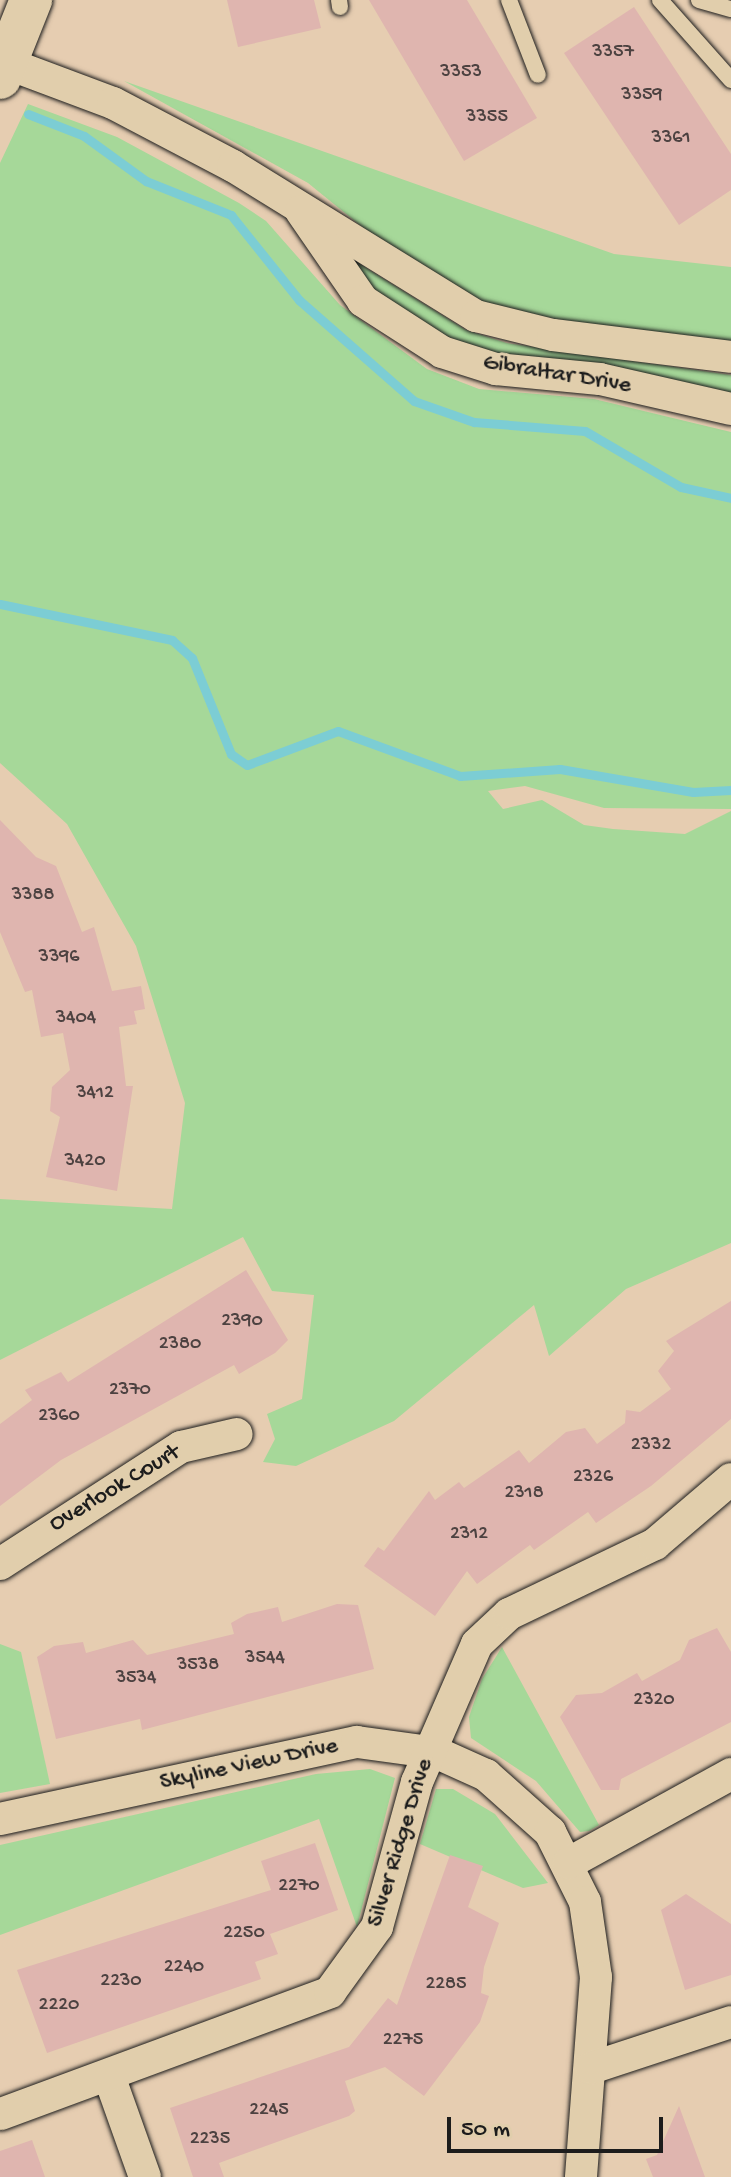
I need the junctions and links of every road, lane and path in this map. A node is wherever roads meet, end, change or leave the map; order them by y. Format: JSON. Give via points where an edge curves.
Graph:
{"nodes":[{"id":1,"x":31,"y":0,"type":"edge"},
{"id":2,"x":509,"y":0,"type":"edge"},
{"id":3,"x":660,"y":0,"type":"edge"},
{"id":4,"x":699,"y":0,"type":"edge"},
{"id":5,"x":731,"y":9,"type":"edge"},
{"id":6,"x":3,"y":71,"type":"edge"},
{"id":7,"x":538,"y":75,"type":"dead end"},
{"id":8,"x":731,"y":80,"type":"edge"},
{"id":9,"x":301,"y":211,"type":"junction"},
{"id":10,"x":731,"y":357,"type":"edge"},
{"id":11,"x":731,"y":409,"type":"edge"},
{"id":12,"x":237,"y":1434,"type":"dead end"},
{"id":13,"x":731,"y":1479,"type":"edge"},
{"id":14,"x":0,"y":1564,"type":"edge"},
{"id":15,"x":428,"y":1751,"type":"junction"},
{"id":16,"x":731,"y":1774,"type":"edge"},
{"id":17,"x":0,"y":1819,"type":"edge"},
{"id":18,"x":569,"y":1863,"type":"junction"},
{"id":19,"x":731,"y":2022,"type":"edge"},
{"id":20,"x":591,"y":2068,"type":"junction"},
{"id":21,"x":109,"y":2076,"type":"junction"},
{"id":22,"x":1,"y":2114,"type":"edge"},
{"id":23,"x":145,"y":2177,"type":"edge"},
{"id":24,"x":581,"y":2177,"type":"edge"}],
"edges":[{"from":1,"to":6,"type":"street"},
{"from":2,"to":7,"type":"lane"},
{"from":3,"to":8,"type":"lane"},
{"from":4,"to":5,"type":"lane"},
{"from":6,"to":9,"type":"street","name":"Gibraltar Drive","via":[[158,125]]},
{"from":9,"to":10,"type":"street","name":"Gibraltar Drive","via":[[476,316],[553,335]]},
{"from":9,"to":11,"type":"street","name":"Gibraltar Drive","via":[[363,301],[442,352],[507,371],[600,379]]},
{"from":12,"to":14,"type":"street","name":"Overlook Court","via":[[181,1447]]},
{"from":13,"to":15,"type":"street","name":"Silver Ridge Drive","via":[[655,1544],[492,1626],[463,1667]]},
{"from":15,"to":17,"type":"street","name":"Skyline View Drive","via":[[332,1745]]},
{"from":15,"to":18,"type":"street","name":"Skyline View Drive","via":[[508,1790]]},
{"from":15,"to":21,"type":"street","name":"Silver Ridge Drive","via":[[377,1927],[347,1977],[312,2003]]},
{"from":16,"to":18,"type":"street"},
{"from":18,"to":20,"type":"street","name":"Skyline View Drive","via":[[594,1953]]},
{"from":19,"to":20,"type":"street"},
{"from":20,"to":24,"type":"street","name":"Skyline View Drive"},
{"from":21,"to":22,"type":"street","name":"Silver Ridge Drive"},
{"from":21,"to":23,"type":"street"}]}
